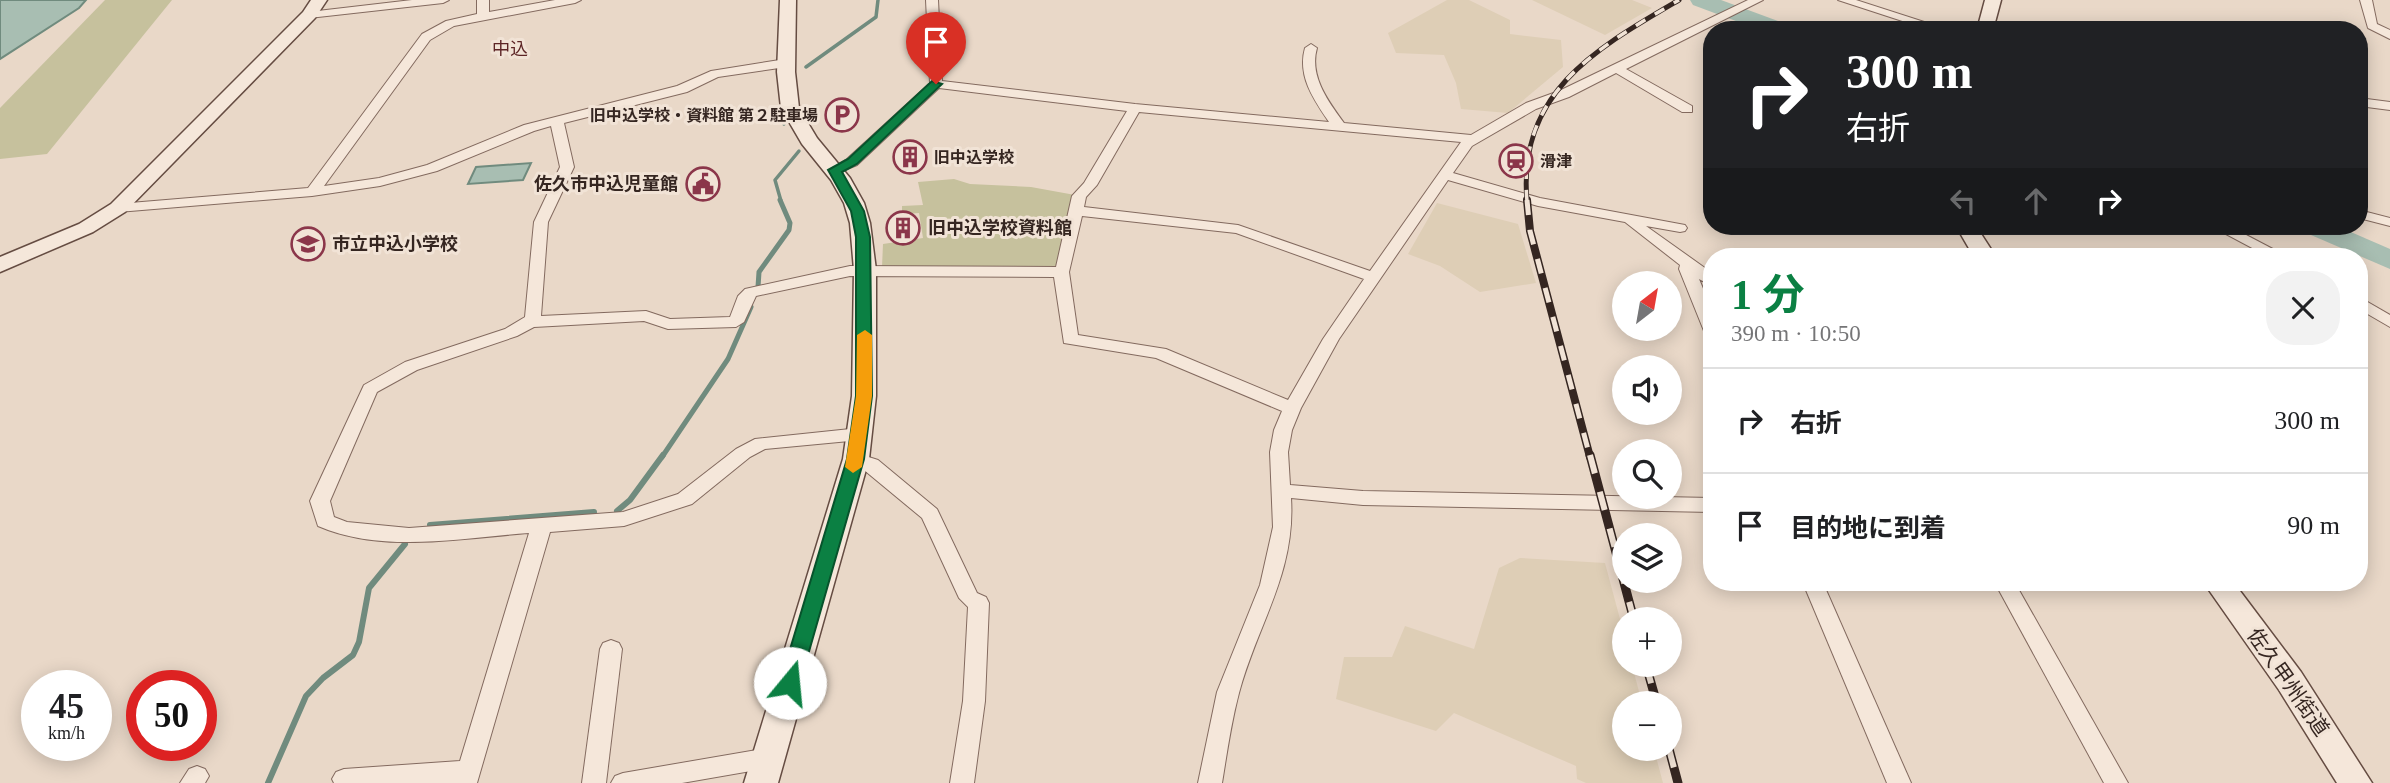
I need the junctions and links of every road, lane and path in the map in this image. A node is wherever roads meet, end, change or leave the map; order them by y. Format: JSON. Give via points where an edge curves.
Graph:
{"nodes":[{"id":1,"x":443,"y":0,"type":"edge"},
{"id":2,"x":483,"y":0,"type":"edge"},
{"id":3,"x":575,"y":0,"type":"edge"},
{"id":4,"x":788,"y":0,"type":"edge"},
{"id":5,"x":932,"y":0,"type":"edge"},
{"id":6,"x":1756,"y":0,"type":"edge"},
{"id":7,"x":1844,"y":0,"type":"edge"},
{"id":8,"x":1993,"y":0,"type":"edge"},
{"id":9,"x":2366,"y":0,"type":"edge"},
{"id":10,"x":314,"y":8,"type":"edge"},
{"id":11,"x":483,"y":16,"type":"junction"},
{"id":12,"x":1720,"y":21,"type":"edge"},
{"id":13,"x":1913,"y":21,"type":"edge"},
{"id":14,"x":1987,"y":21,"type":"edge"},
{"id":15,"x":1703,"y":30,"type":"edge"},
{"id":16,"x":2390,"y":35,"type":"edge"},
{"id":17,"x":1311,"y":48,"type":"dead end"},
{"id":18,"x":786,"y":63,"type":"junction"},
{"id":19,"x":1616,"y":68,"type":"junction"},
{"id":20,"x":936,"y":84,"type":"junction"},
{"id":21,"x":2368,"y":103,"type":"edge"},
{"id":22,"x":2390,"y":106,"type":"edge"},
{"id":23,"x":1135,"y":108,"type":"junction"},
{"id":24,"x":1688,"y":108,"type":"dead end"},
{"id":25,"x":556,"y":121,"type":"junction"},
{"id":26,"x":1339,"y":126,"type":"junction"},
{"id":27,"x":1473,"y":139,"type":"junction"},
{"id":28,"x":835,"y":170,"type":"junction"},
{"id":29,"x":1446,"y":176,"type":"junction"},
{"id":30,"x":312,"y":192,"type":"junction"},
{"id":31,"x":118,"y":208,"type":"junction"},
{"id":32,"x":1076,"y":211,"type":"junction"},
{"id":33,"x":2368,"y":216,"type":"edge"},
{"id":34,"x":1629,"y":220,"type":"junction"},
{"id":35,"x":2390,"y":222,"type":"edge"},
{"id":36,"x":1680,"y":228,"type":"dead end"},
{"id":37,"x":2236,"y":235,"type":"edge"},
{"id":38,"x":2262,"y":248,"type":"edge"},
{"id":39,"x":1688,"y":264,"type":"junction"},
{"id":40,"x":0,"y":265,"type":"edge"},
{"id":41,"x":865,"y":270,"type":"junction"},
{"id":42,"x":1061,"y":272,"type":"junction"},
{"id":43,"x":1703,"y":275,"type":"edge"},
{"id":44,"x":1375,"y":278,"type":"junction"},
{"id":45,"x":2368,"y":308,"type":"edge"},
{"id":46,"x":1703,"y":309,"type":"edge"},
{"id":47,"x":530,"y":322,"type":"junction"},
{"id":48,"x":2390,"y":322,"type":"edge"},
{"id":49,"x":1292,"y":408,"type":"junction"},
{"id":50,"x":860,"y":434,"type":"junction"},
{"id":51,"x":856,"y":459,"type":"junction"},
{"id":52,"x":1282,"y":491,"type":"junction"},
{"id":53,"x":1703,"y":505,"type":"edge"},
{"id":54,"x":542,"y":524,"type":"junction"},
{"id":55,"x":1816,"y":591,"type":"edge"},
{"id":56,"x":2009,"y":591,"type":"edge"},
{"id":57,"x":2224,"y":591,"type":"edge"},
{"id":58,"x":611,"y":649,"type":"dead end"},
{"id":59,"x":768,"y":758,"type":"junction"},
{"id":60,"x":467,"y":777,"type":"edge"},
{"id":61,"x":344,"y":779,"type":"dead end"},
{"id":62,"x":594,"y":783,"type":"edge"},
{"id":63,"x":624,"y":783,"type":"edge"},
{"id":64,"x":761,"y":783,"type":"edge"},
{"id":65,"x":962,"y":783,"type":"edge"},
{"id":66,"x":1210,"y":783,"type":"edge"},
{"id":67,"x":1899,"y":783,"type":"edge"},
{"id":68,"x":2116,"y":783,"type":"edge"},
{"id":69,"x":2355,"y":783,"type":"edge"}],
"edges":[{"from":1,"to":10,"type":"street"},
{"from":2,"to":11,"type":"street"},
{"from":3,"to":11,"type":"street"},
{"from":4,"to":18,"type":"main road"},
{"from":5,"to":20,"type":"street"},
{"from":6,"to":12,"type":"street"},
{"from":7,"to":13,"type":"street"},
{"from":8,"to":14,"type":"main road"},
{"from":9,"to":16,"type":"street","via":[[2372,26]]},
{"from":10,"to":31,"type":"main road"},
{"from":11,"to":30,"type":"street","via":[[450,23],[426,37]]},
{"from":15,"to":19,"type":"street"},
{"from":17,"to":26,"type":"street","via":[[1308,54],[1316,92]]},
{"from":18,"to":25,"type":"street","via":[[723,72],[682,89]]},
{"from":18,"to":28,"type":"main road","via":[[790,108]]},
{"from":19,"to":24,"type":"street"},
{"from":19,"to":27,"type":"street","via":[[1531,106]]},
{"from":20,"to":23,"type":"street"},
{"from":20,"to":28,"type":"street","via":[[852,162]]},
{"from":21,"to":22,"type":"street"},
{"from":23,"to":26,"type":"street"},
{"from":23,"to":32,"type":"street","via":[[1079,196]]},
{"from":25,"to":30,"type":"street","via":[[500,138],[417,173]]},
{"from":25,"to":47,"type":"street","via":[[567,167],[541,222],[535,312]]},
{"from":26,"to":27,"type":"street"},
{"from":27,"to":29,"type":"street"},
{"from":28,"to":41,"type":"main road","via":[[857,211]]},
{"from":29,"to":34,"type":"street"},
{"from":29,"to":44,"type":"street"},
{"from":30,"to":31,"type":"street"},
{"from":31,"to":40,"type":"main road","via":[[86,228]]},
{"from":32,"to":42,"type":"street"},
{"from":32,"to":44,"type":"street","via":[[1238,229]]},
{"from":33,"to":35,"type":"street"},
{"from":34,"to":36,"type":"street"},
{"from":34,"to":39,"type":"street"},
{"from":37,"to":38,"type":"street"},
{"from":39,"to":43,"type":"street"},
{"from":39,"to":46,"type":"street"},
{"from":41,"to":42,"type":"street"},
{"from":41,"to":47,"type":"street","via":[[751,292],[736,322],[668,324],[646,316]]},
{"from":41,"to":50,"type":"main road"},
{"from":42,"to":49,"type":"street","via":[[1070,339],[1160,353]]},
{"from":44,"to":49,"type":"street","via":[[1331,340]]},
{"from":45,"to":48,"type":"street"},
{"from":47,"to":54,"type":"street","via":[[375,384],[320,501],[325,522],[344,529],[449,534]]},
{"from":49,"to":52,"type":"street","via":[[1279,452]]},
{"from":50,"to":51,"type":"main road"},
{"from":50,"to":54,"type":"street","via":[[761,443],[674,504],[624,519]]},
{"from":51,"to":59,"type":"main road"},
{"from":51,"to":65,"type":"street","via":[[871,465],[930,514],[969,598],[979,603],[974,701]]},
{"from":52,"to":53,"type":"street","via":[[1363,498]]},
{"from":52,"to":66,"type":"street","via":[[1283,527],[1270,585],[1228,692]]},
{"from":54,"to":60,"type":"street"},
{"from":55,"to":67,"type":"street"},
{"from":56,"to":68,"type":"street"},
{"from":57,"to":69,"type":"main road","name":"佐久甲州街道","via":[[2296,690]]},
{"from":58,"to":62,"type":"street"},
{"from":59,"to":63,"type":"street"},
{"from":59,"to":64,"type":"main road"},
{"from":60,"to":61,"type":"street"}]}
